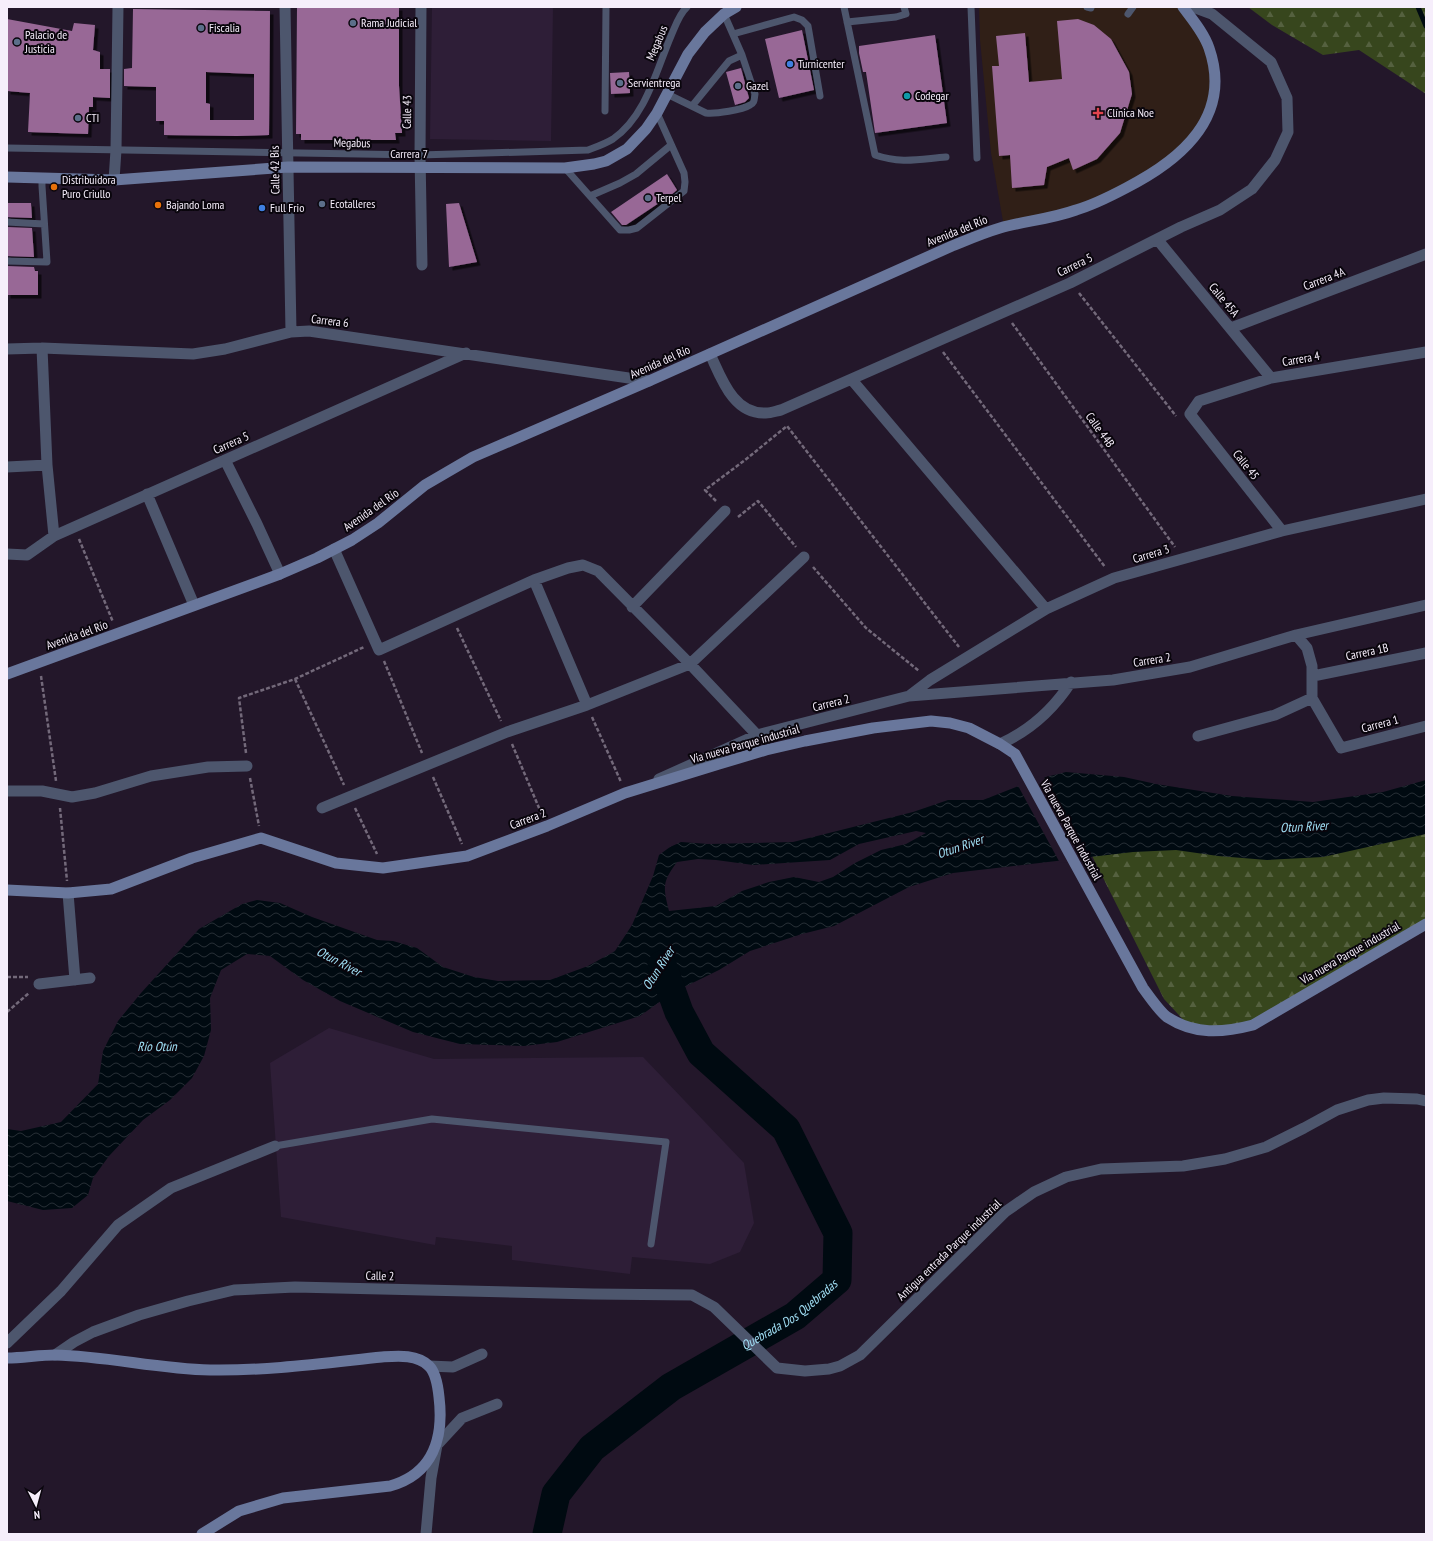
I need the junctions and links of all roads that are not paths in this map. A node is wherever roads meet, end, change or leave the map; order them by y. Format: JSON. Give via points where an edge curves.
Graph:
{"nodes":[{"id":1,"x":118,"y":7,"type":"edge"},
{"id":2,"x":285,"y":7,"type":"edge"},
{"id":3,"x":421,"y":7,"type":"edge"},
{"id":4,"x":606,"y":7,"type":"edge"},
{"id":5,"x":687,"y":7,"type":"edge"},
{"id":6,"x":736,"y":7,"type":"edge"},
{"id":7,"x":844,"y":7,"type":"edge"},
{"id":8,"x":904,"y":7,"type":"edge"},
{"id":9,"x":971,"y":7,"type":"edge"},
{"id":10,"x":1133,"y":7,"type":"edge"},
{"id":11,"x":1183,"y":7,"type":"edge"},
{"id":12,"x":1193,"y":7,"type":"edge"},
{"id":13,"x":724,"y":14,"type":"junction"},
{"id":14,"x":1128,"y":14,"type":"dead end"},
{"id":15,"x":847,"y":22,"type":"junction"},
{"id":16,"x":733,"y":34,"type":"junction"},
{"id":17,"x":742,"y":55,"type":"junction"},
{"id":18,"x":667,"y":94,"type":"junction"},
{"id":19,"x":820,"y":96,"type":"dead end"},
{"id":20,"x":692,"y":106,"type":"junction"},
{"id":21,"x":605,"y":111,"type":"dead end"},
{"id":22,"x":657,"y":113,"type":"junction"},
{"id":23,"x":671,"y":145,"type":"junction"},
{"id":24,"x":7,"y":148,"type":"edge"},
{"id":25,"x":116,"y":150,"type":"junction"},
{"id":26,"x":288,"y":152,"type":"junction"},
{"id":27,"x":420,"y":155,"type":"junction"},
{"id":28,"x":946,"y":156,"type":"dead end"},
{"id":29,"x":977,"y":158,"type":"dead end"},
{"id":30,"x":421,"y":166,"type":"junction"},
{"id":31,"x":288,"y":167,"type":"junction"},
{"id":32,"x":565,"y":168,"type":"junction"},
{"id":33,"x":7,"y":178,"type":"edge"},
{"id":34,"x":42,"y":178,"type":"junction"},
{"id":35,"x":114,"y":180,"type":"junction"},
{"id":36,"x":590,"y":196,"type":"junction"},
{"id":37,"x":7,"y":222,"type":"edge"},
{"id":38,"x":44,"y":224,"type":"junction"},
{"id":39,"x":1157,"y":239,"type":"junction"},
{"id":40,"x":1426,"y":254,"type":"edge"},
{"id":41,"x":7,"y":261,"type":"edge"},
{"id":42,"x":422,"y":265,"type":"dead end"},
{"id":43,"x":1231,"y":328,"type":"junction"},
{"id":44,"x":291,"y":332,"type":"junction"},
{"id":45,"x":42,"y":348,"type":"junction"},
{"id":46,"x":7,"y":349,"type":"edge"},
{"id":47,"x":1426,"y":352,"type":"edge"},
{"id":48,"x":467,"y":353,"type":"junction"},
{"id":49,"x":710,"y":354,"type":"junction"},
{"id":50,"x":1271,"y":378,"type":"junction"},
{"id":51,"x":852,"y":380,"type":"junction"},
{"id":52,"x":649,"y":381,"type":"junction"},
{"id":53,"x":1190,"y":414,"type":"joint"},
{"id":54,"x":225,"y":460,"type":"junction"},
{"id":55,"x":47,"y":465,"type":"junction"},
{"id":56,"x":7,"y":467,"type":"edge"},
{"id":57,"x":147,"y":494,"type":"junction"},
{"id":58,"x":1426,"y":499,"type":"edge"},
{"id":59,"x":725,"y":511,"type":"road end"},
{"id":60,"x":1282,"y":531,"type":"junction"},
{"id":61,"x":54,"y":536,"type":"junction"},
{"id":62,"x":334,"y":549,"type":"junction"},
{"id":63,"x":7,"y":554,"type":"edge"},
{"id":64,"x":804,"y":557,"type":"road end"},
{"id":65,"x":280,"y":574,"type":"junction"},
{"id":66,"x":534,"y":580,"type":"junction"},
{"id":67,"x":194,"y":605,"type":"junction"},
{"id":68,"x":1426,"y":605,"type":"edge"},
{"id":69,"x":632,"y":606,"type":"junction"},
{"id":70,"x":1046,"y":610,"type":"junction"},
{"id":71,"x":1296,"y":635,"type":"junction"},
{"id":72,"x":1426,"y":653,"type":"edge"},
{"id":73,"x":690,"y":664,"type":"junction"},
{"id":74,"x":7,"y":674,"type":"edge"},
{"id":75,"x":1313,"y":676,"type":"junction"},
{"id":76,"x":1071,"y":682,"type":"junction"},
{"id":77,"x":909,"y":696,"type":"junction"},
{"id":78,"x":1312,"y":698,"type":"junction"},
{"id":79,"x":587,"y":705,"type":"junction"},
{"id":80,"x":1426,"y":726,"type":"edge"},
{"id":81,"x":758,"y":735,"type":"junction"},
{"id":82,"x":1198,"y":736,"type":"dead end"},
{"id":83,"x":1000,"y":744,"type":"junction"},
{"id":84,"x":247,"y":766,"type":"dead end"},
{"id":85,"x":7,"y":791,"type":"edge"},
{"id":86,"x":625,"y":793,"type":"junction"},
{"id":87,"x":322,"y":808,"type":"dead end"},
{"id":88,"x":7,"y":890,"type":"edge"},
{"id":89,"x":68,"y":893,"type":"junction"},
{"id":90,"x":1426,"y":924,"type":"edge"},
{"id":91,"x":90,"y":978,"type":"dead end"},
{"id":92,"x":75,"y":980,"type":"junction"},
{"id":93,"x":39,"y":984,"type":"road end"},
{"id":94,"x":1426,"y":1101,"type":"edge"},
{"id":95,"x":275,"y":1146,"type":"joint"},
{"id":96,"x":651,"y":1244,"type":"dead end"},
{"id":97,"x":7,"y":1343,"type":"edge"},
{"id":98,"x":482,"y":1354,"type":"dead end"},
{"id":99,"x":55,"y":1355,"type":"junction"},
{"id":100,"x":7,"y":1358,"type":"edge"},
{"id":101,"x":429,"y":1366,"type":"junction"},
{"id":102,"x":778,"y":1368,"type":"joint"},
{"id":103,"x":497,"y":1404,"type":"dead end"},
{"id":104,"x":437,"y":1444,"type":"junction"},
{"id":105,"x":202,"y":1534,"type":"edge"},
{"id":106,"x":426,"y":1534,"type":"edge"}],
"edges":[{"from":1,"to":25,"type":"street"},
{"from":2,"to":26,"type":"street","name":"Calle 42 Bis"},
{"from":3,"to":27,"type":"street","name":"Calle 43"},
{"from":4,"to":21,"type":"lane"},
{"from":5,"to":27,"type":"lane","name":"Megabus","via":[[678,20],[641,107],[623,132],[612,140],[588,150],[574,152]]},
{"from":6,"to":13,"type":"main road","name":"Carrera 7"},
{"from":7,"to":15,"type":"lane"},
{"from":8,"to":15,"type":"lane","via":[[906,14],[896,18]]},
{"from":9,"to":29,"type":"lane"},
{"from":10,"to":14,"type":"lane"},
{"from":11,"to":49,"type":"main road","name":"Avenida del Río","via":[[1209,46],[1215,85],[1212,105],[1196,137],[1166,164],[1142,180],[1094,204],[1051,218],[980,234]]},
{"from":12,"to":39,"type":"street","name":"Carrera 5","via":[[1212,14],[1271,62],[1287,98],[1288,132],[1275,160],[1252,189],[1220,210]]},
{"from":13,"to":16,"type":"lane"},
{"from":13,"to":18,"type":"main road","name":"Carrera 7","via":[[688,54]]},
{"from":15,"to":28,"type":"lane","via":[[875,155],[903,161]]},
{"from":16,"to":17,"type":"lane"},
{"from":16,"to":19,"type":"lane","via":[[794,17],[802,20],[808,26]]},
{"from":17,"to":20,"type":"lane","via":[[729,61]]},
{"from":17,"to":20,"type":"lane","via":[[755,94],[754,101],[750,105],[713,114]]},
{"from":18,"to":20,"type":"lane"},
{"from":18,"to":22,"type":"main road","name":"Carrera 7"},
{"from":22,"to":23,"type":"lane"},
{"from":22,"to":32,"type":"main road","name":"Carrera 7","via":[[628,149],[616,157],[594,164]]},
{"from":23,"to":36,"type":"lane","via":[[636,174]]},
{"from":23,"to":36,"type":"lane","via":[[684,173],[684,191],[637,228],[620,230]]},
{"from":24,"to":25,"type":"lane","name":"Megabus"},
{"from":25,"to":26,"type":"lane","name":"Megabus"},
{"from":25,"to":35,"type":"street"},
{"from":26,"to":27,"type":"lane","name":"Megabus"},
{"from":26,"to":31,"type":"street","name":"Calle 42 Bis"},
{"from":27,"to":30,"type":"street","name":"Calle 43"},
{"from":30,"to":31,"type":"main road","name":"Carrera 7"},
{"from":30,"to":32,"type":"main road","name":"Carrera 7"},
{"from":30,"to":42,"type":"street","name":"Calle 43"},
{"from":31,"to":35,"type":"main road","name":"Carrera 7"},
{"from":31,"to":44,"type":"street","name":"Calle 42 Bis"},
{"from":32,"to":36,"type":"lane"},
{"from":33,"to":34,"type":"main road","name":"Carrera 7"},
{"from":34,"to":35,"type":"main road","name":"Carrera 7"},
{"from":34,"to":38,"type":"lane"},
{"from":37,"to":38,"type":"lane"},
{"from":38,"to":41,"type":"lane","via":[[47,262]]},
{"from":39,"to":43,"type":"street","name":"Calle 45A"},
{"from":39,"to":51,"type":"street","name":"Carrera 5","via":[[1070,283]]},
{"from":40,"to":43,"type":"street","name":"Carrera 4A"},
{"from":43,"to":50,"type":"street","name":"Calle 45A"},
{"from":44,"to":45,"type":"street","name":"Carrera 6","via":[[194,354]]},
{"from":44,"to":48,"type":"street","name":"Carrera 6","via":[[309,331]]},
{"from":45,"to":46,"type":"street","name":"Carrera 6"},
{"from":45,"to":55,"type":"street"},
{"from":47,"to":50,"type":"street","name":"Carrera 4"},
{"from":48,"to":52,"type":"street","name":"Carrera 6"},
{"from":48,"to":54,"type":"street","name":"Carrera 5"},
{"from":49,"to":51,"type":"street","name":"Carrera 5","via":[[729,394],[750,411],[765,413],[781,410]]},
{"from":49,"to":52,"type":"main road","name":"Avenida del Río"},
{"from":50,"to":53,"type":"street","name":"Carrera 4","via":[[1199,401]]},
{"from":51,"to":70,"type":"street"},
{"from":52,"to":62,"type":"main road","name":"Avenida del Río","via":[[473,457],[431,482],[378,523]]},
{"from":53,"to":60,"type":"street","name":"Calle 45"},
{"from":54,"to":57,"type":"street","name":"Carrera 5"},
{"from":54,"to":65,"type":"street"},
{"from":55,"to":56,"type":"street"},
{"from":55,"to":61,"type":"street"},
{"from":57,"to":61,"type":"street","name":"Carrera 5"},
{"from":57,"to":67,"type":"street"},
{"from":58,"to":60,"type":"street","name":"Carrera 3"},
{"from":59,"to":69,"type":"street"},
{"from":60,"to":70,"type":"street","name":"Carrera 3","via":[[1114,578]]},
{"from":61,"to":63,"type":"street","name":"Carrera 5","via":[[27,554]]},
{"from":62,"to":65,"type":"main road","name":"Avenida del Río"},
{"from":62,"to":66,"type":"street","via":[[379,650]]},
{"from":64,"to":73,"type":"street"},
{"from":65,"to":67,"type":"main road","name":"Avenida del Río"},
{"from":66,"to":69,"type":"street","via":[[583,565],[598,571]]},
{"from":66,"to":79,"type":"street"},
{"from":67,"to":74,"type":"main road","name":"Avenida del Río"},
{"from":68,"to":71,"type":"street","name":"Carrera 2"},
{"from":69,"to":73,"type":"street"},
{"from":70,"to":77,"type":"street","name":"Carrera 3","via":[[930,680]]},
{"from":71,"to":75,"type":"street","via":[[1306,648]]},
{"from":71,"to":76,"type":"street","name":"Carrera 2","via":[[1190,667],[1112,680]]},
{"from":72,"to":75,"type":"street","name":"Carrera 1B"},
{"from":73,"to":79,"type":"street"},
{"from":73,"to":81,"type":"street"},
{"from":75,"to":78,"type":"street"},
{"from":76,"to":77,"type":"street","name":"Carrera 2"},
{"from":76,"to":83,"type":"street","via":[[1060,699],[1030,728]]},
{"from":77,"to":81,"type":"street","name":"Carrera 2"},
{"from":78,"to":80,"type":"street","name":"Carrera 1","via":[[1340,748]]},
{"from":78,"to":82,"type":"street","via":[[1275,715]]},
{"from":79,"to":87,"type":"street","via":[[507,732]]},
{"from":81,"to":86,"type":"street","name":"Carrera 2"},
{"from":83,"to":86,"type":"main road","name":"Vía nueva Parque industrial","via":[[969,728],[950,723],[931,721],[873,728],[766,750]]},
{"from":83,"to":90,"type":"main road","name":"Vía nueva Parque industrial","via":[[1015,754],[1143,988],[1166,1016],[1190,1027],[1203,1031],[1231,1031],[1253,1025]]},
{"from":84,"to":85,"type":"street","via":[[208,767],[151,776],[95,793],[72,797],[42,790]]},
{"from":86,"to":89,"type":"main road","name":"Carrera 2","via":[[467,856],[384,868],[336,863],[261,838],[192,858],[111,889]]},
{"from":88,"to":89,"type":"main road"},
{"from":89,"to":92,"type":"street"},
{"from":91,"to":92,"type":"street"},
{"from":92,"to":93,"type":"street"},
{"from":94,"to":102,"type":"street","name":"Antigua entrada Parque industrial","via":[[1384,1098],[1368,1100],[1337,1110],[1266,1147],[1225,1159],[1182,1166],[1101,1168],[1066,1177],[1034,1192],[1005,1212],[860,1355],[829,1369],[805,1371]]},
{"from":95,"to":96,"type":"lane","via":[[432,1118],[666,1142]]},
{"from":95,"to":97,"type":"street","via":[[172,1188],[118,1225],[61,1291]]},
{"from":98,"to":101,"type":"street","via":[[453,1367]]},
{"from":99,"to":100,"type":"main road"},
{"from":99,"to":101,"type":"main road","via":[[202,1370],[250,1369],[395,1356],[412,1358]]},
{"from":99,"to":102,"type":"street","name":"Calle 2","via":[[93,1332],[188,1301],[234,1290],[295,1287],[692,1295],[714,1307]]},
{"from":101,"to":104,"type":"main road","via":[[435,1379],[440,1408]]},
{"from":103,"to":104,"type":"street","via":[[462,1418]]},
{"from":104,"to":105,"type":"main road","via":[[416,1474],[404,1482],[390,1486],[283,1498],[239,1511]]},
{"from":104,"to":106,"type":"street"}]}
